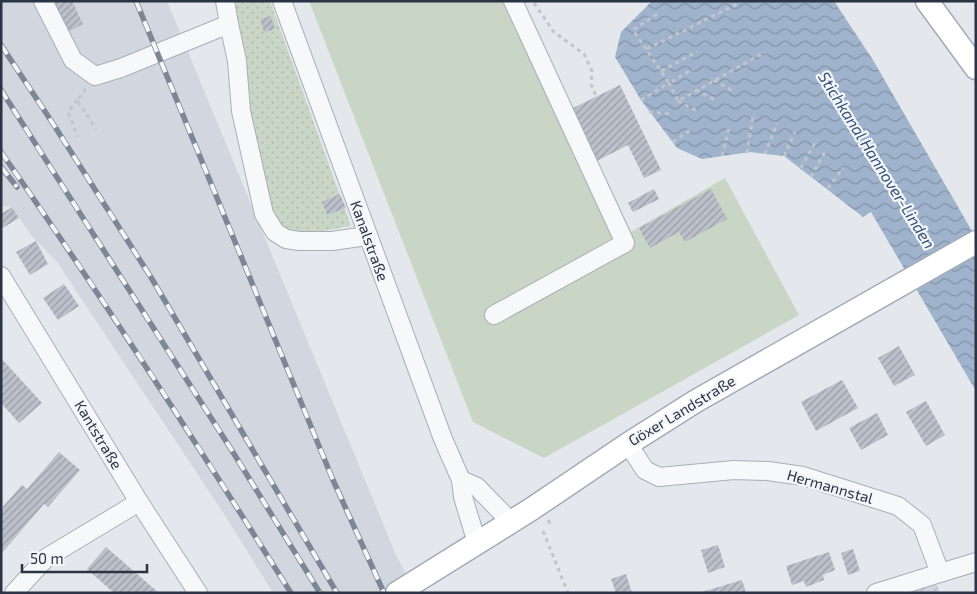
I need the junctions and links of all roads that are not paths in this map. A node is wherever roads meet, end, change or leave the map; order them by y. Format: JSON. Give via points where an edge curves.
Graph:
{"nodes":[{"id":1,"x":43,"y":1,"type":"edge"},
{"id":2,"x":225,"y":1,"type":"edge"},
{"id":3,"x":282,"y":1,"type":"edge"},
{"id":4,"x":513,"y":1,"type":"edge"},
{"id":5,"x":927,"y":1,"type":"edge"},
{"id":6,"x":229,"y":24,"type":"junction"},
{"id":7,"x":976,"y":68,"type":"edge"},
{"id":8,"x":367,"y":236,"type":"junction"},
{"id":9,"x":976,"y":242,"type":"edge"},
{"id":10,"x":1,"y":276,"type":"edge"},
{"id":11,"x":494,"y":315,"type":"dead end"},
{"id":12,"x":628,"y":444,"type":"junction"},
{"id":13,"x":461,"y":480,"type":"junction"},
{"id":14,"x":139,"y":502,"type":"junction"},
{"id":15,"x":511,"y":522,"type":"junction"},
{"id":16,"x":477,"y":543,"type":"junction"},
{"id":17,"x":976,"y":562,"type":"edge"},
{"id":18,"x":940,"y":573,"type":"junction"},
{"id":19,"x":14,"y":593,"type":"edge"},
{"id":20,"x":198,"y":593,"type":"edge"},
{"id":21,"x":397,"y":593,"type":"edge"},
{"id":22,"x":876,"y":593,"type":"edge"}],
"edges":[{"from":1,"to":6,"type":"street","via":[[73,60],[95,76]]},
{"from":2,"to":6,"type":"street"},
{"from":3,"to":8,"type":"street","name":"Kanalstraße"},
{"from":4,"to":11,"type":"street","via":[[625,243]]},
{"from":5,"to":7,"type":"main road"},
{"from":6,"to":8,"type":"street","via":[[237,61],[241,111],[264,214],[275,232],[286,239],[299,241]]},
{"from":8,"to":13,"type":"street","name":"Kanalstraße"},
{"from":9,"to":12,"type":"main road","name":"Göxer Landstraße","via":[[696,401]]},
{"from":10,"to":14,"type":"street","name":"Kantstraße"},
{"from":12,"to":15,"type":"main road","name":"Göxer Landstraße"},
{"from":12,"to":18,"type":"street","name":"Hermannstal","via":[[646,470],[659,477],[734,470],[768,471],[803,476],[898,506],[922,525]]},
{"from":13,"to":15,"type":"street","via":[[477,487]]},
{"from":13,"to":16,"type":"street","name":"Kanalstraße"},
{"from":14,"to":19,"type":"street","via":[[46,558]]},
{"from":14,"to":20,"type":"street","name":"Kantstraße"},
{"from":15,"to":16,"type":"main road","name":"Göxer Landstraße"},
{"from":16,"to":21,"type":"main road","name":"Göxer Landstraße"},
{"from":17,"to":18,"type":"street"},
{"from":18,"to":22,"type":"street"}]}
